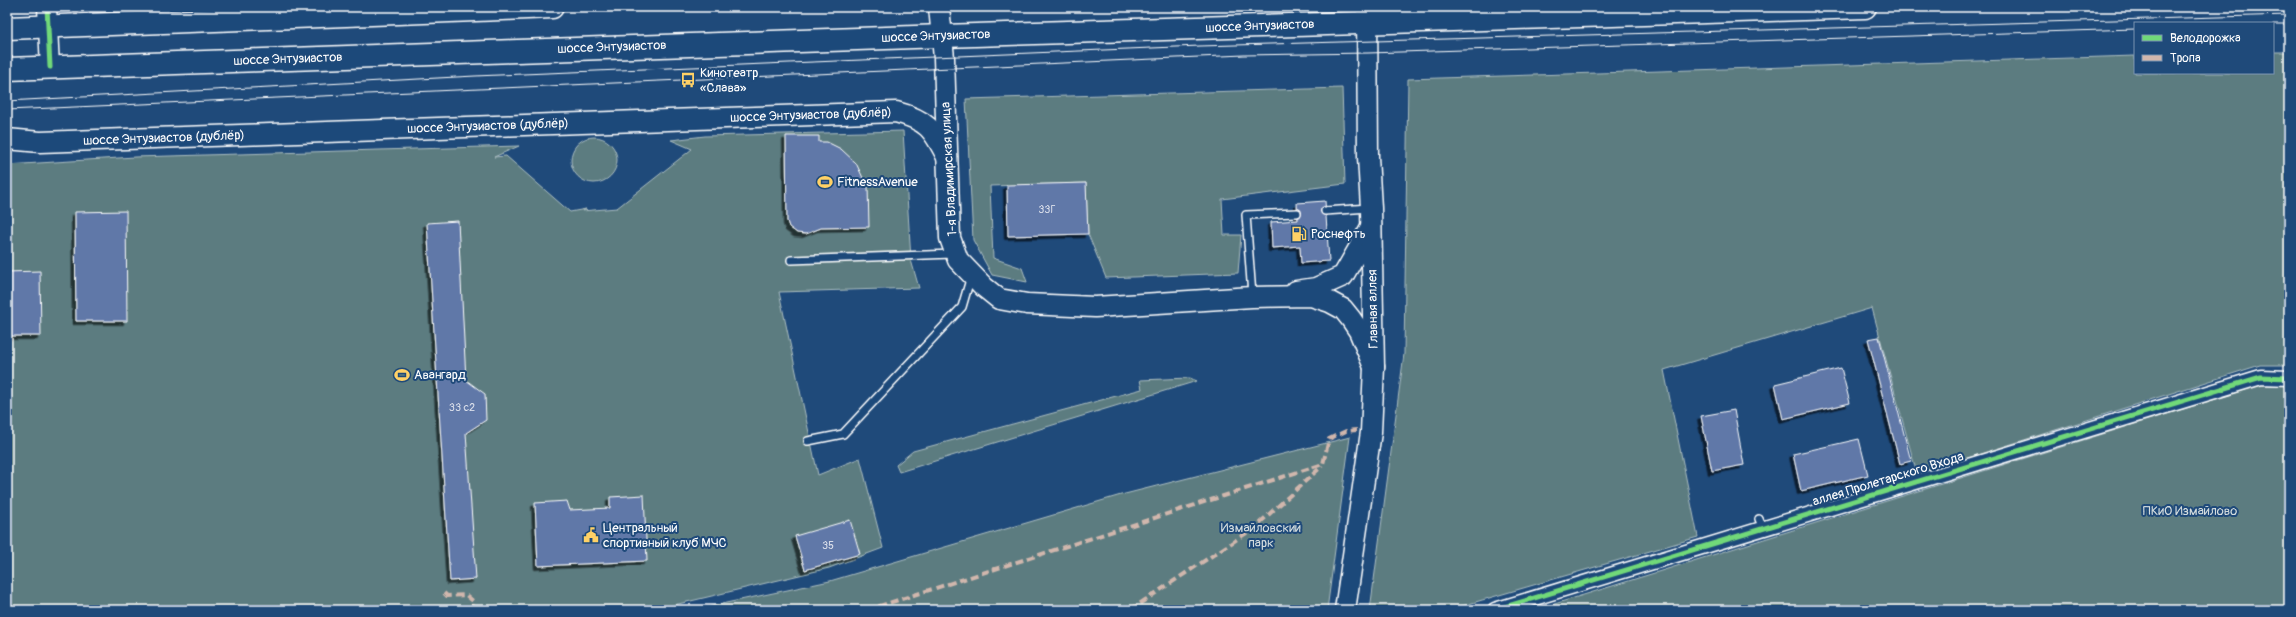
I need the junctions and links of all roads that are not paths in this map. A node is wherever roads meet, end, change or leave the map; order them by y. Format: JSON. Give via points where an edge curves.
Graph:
{"nodes":[{"id":1,"x":552,"y":7,"type":"edge"},
{"id":2,"x":939,"y":7,"type":"edge"},
{"id":3,"x":1865,"y":7,"type":"edge"},
{"id":4,"x":1367,"y":15,"type":"edge"},
{"id":5,"x":47,"y":17,"type":"edge"},
{"id":6,"x":7,"y":28,"type":"edge"},
{"id":7,"x":943,"y":36,"type":"junction"},
{"id":8,"x":50,"y":67,"type":"junction"},
{"id":9,"x":7,"y":69,"type":"edge"},
{"id":10,"x":7,"y":139,"type":"edge"},
{"id":11,"x":947,"y":157,"type":"junction"},
{"id":12,"x":1325,"y":211,"type":"dead end"},
{"id":13,"x":1297,"y":213,"type":"dead end"},
{"id":14,"x":1372,"y":217,"type":"junction"},
{"id":15,"x":956,"y":253,"type":"junction"},
{"id":16,"x":791,"y":260,"type":"dead end"},
{"id":17,"x":971,"y":275,"type":"junction"},
{"id":18,"x":1252,"y":297,"type":"junction"},
{"id":19,"x":1374,"y":367,"type":"junction"},
{"id":20,"x":2289,"y":378,"type":"edge"},
{"id":21,"x":808,"y":441,"type":"dead end"},
{"id":22,"x":1345,"y":610,"type":"edge"},
{"id":23,"x":1495,"y":610,"type":"edge"}],
"edges":[{"from":1,"to":5,"type":"main road"},
{"from":2,"to":7,"type":"main road","name":"1-я Владимирская улица"},
{"from":3,"to":4,"type":"main road","name":"шоссе Энтузиастов"},
{"from":4,"to":7,"type":"main road","name":"шоссе Энтузиастов"},
{"from":4,"to":14,"type":"main road","name":"Главная аллея","via":[[1368,157]]},
{"from":5,"to":6,"type":"main road"},
{"from":5,"to":8,"type":"street"},
{"from":7,"to":8,"type":"main road","name":"шоссе Энтузиастов"},
{"from":7,"to":11,"type":"main road","name":"1-я Владимирская улица"},
{"from":8,"to":9,"type":"main road","name":"шоссе Энтузиастов"},
{"from":10,"to":11,"type":"main road","name":"шоссе Энтузиастов (дублёр)","via":[[40,142],[896,112],[923,121],[936,134]]},
{"from":11,"to":15,"type":"main road","name":"1-я Владимирская улица","via":[[950,238]]},
{"from":12,"to":14,"type":"lane"},
{"from":13,"to":18,"type":"lane","via":[[1246,215]]},
{"from":14,"to":18,"type":"main road","name":"1-я Владимирская улица","via":[[1343,276],[1316,288]]},
{"from":14,"to":19,"type":"main road","name":"Главная аллея"},
{"from":15,"to":16,"type":"lane"},
{"from":15,"to":17,"type":"main road","name":"1-я Владимирская улица","via":[[958,260]]},
{"from":17,"to":18,"type":"main road","name":"1-я Владимирская улица","via":[[999,299],[1027,304],[1095,307]]},
{"from":17,"to":21,"type":"lane","via":[[962,308],[843,434]]},
{"from":18,"to":19,"type":"main road","name":"1-я Владимирская улица","via":[[1311,296],[1343,309],[1359,331]]},
{"from":19,"to":22,"type":"main road","name":"Главная аллея","via":[[1371,432]]},
{"from":20,"to":23,"type":"street","name":"аллея Пролетарского Входа","via":[[2261,377],[1761,524]]}]}
